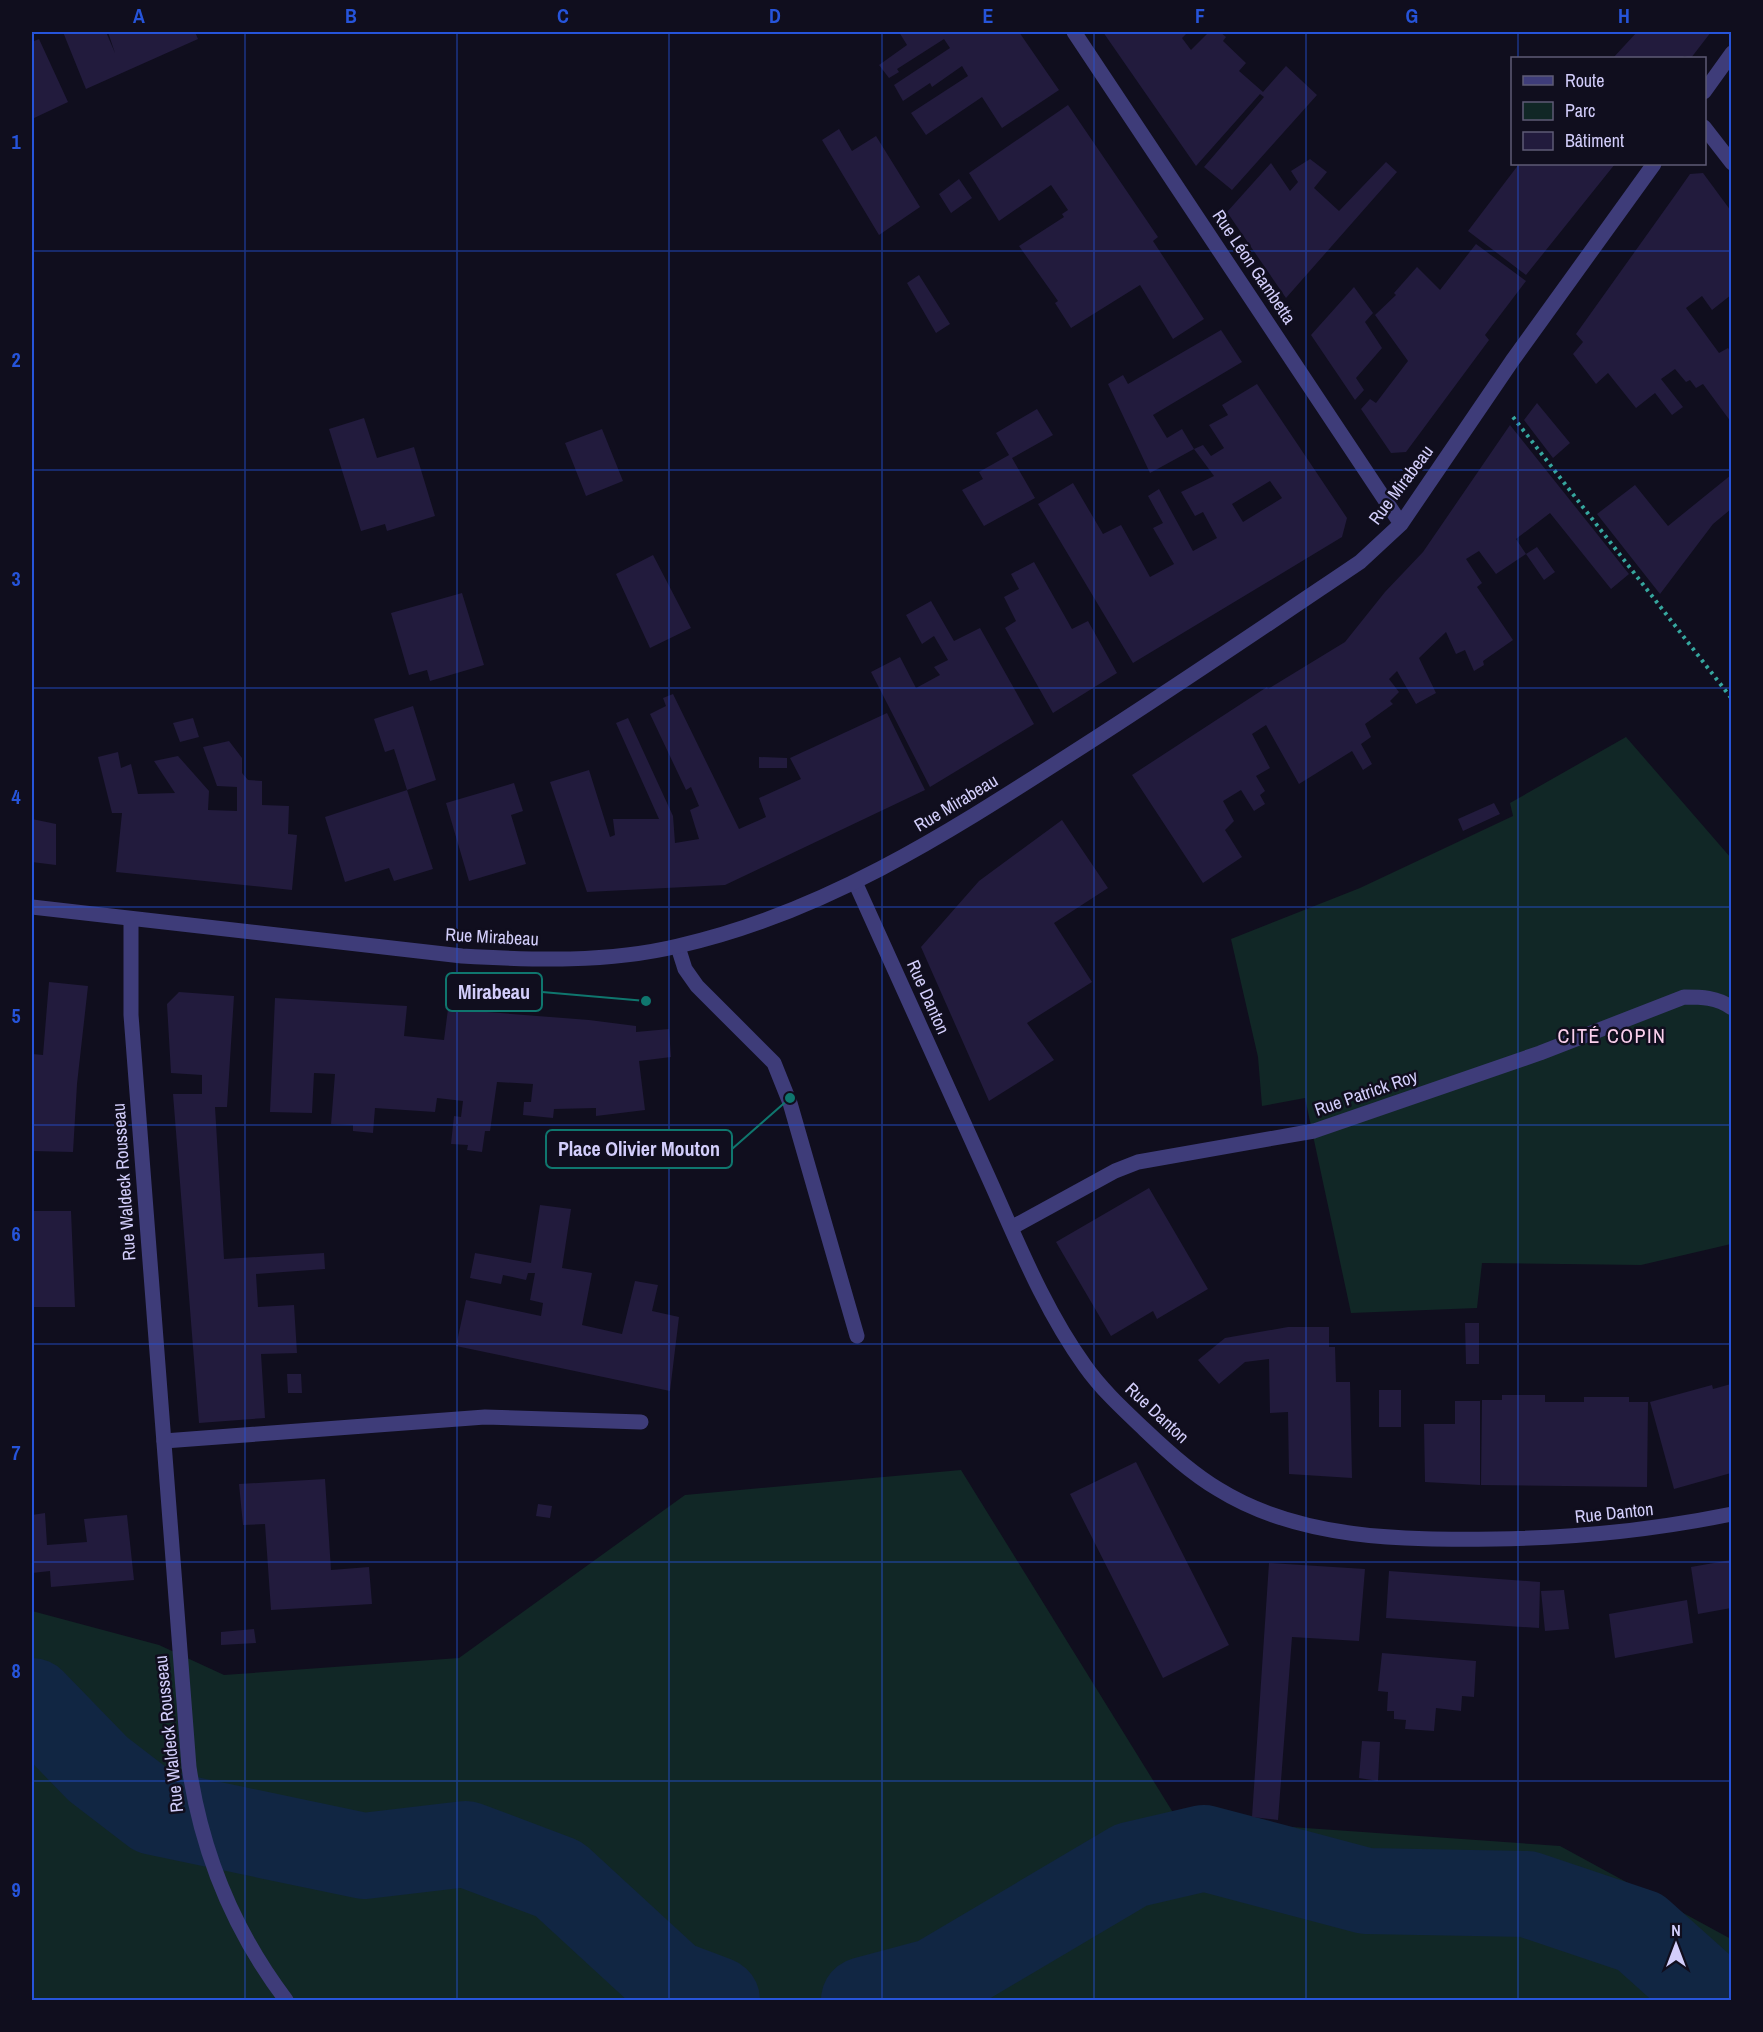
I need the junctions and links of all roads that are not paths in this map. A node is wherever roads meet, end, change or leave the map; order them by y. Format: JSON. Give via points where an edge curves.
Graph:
{"nodes":[{"id":1,"x":1074,"y":32,"type":"edge"},
{"id":2,"x":1731,"y":53,"type":"edge"},
{"id":3,"x":1706,"y":89,"type":"edge"},
{"id":4,"x":1706,"y":130,"type":"edge"},
{"id":5,"x":1731,"y":163,"type":"edge"},
{"id":6,"x":1653,"y":165,"type":"edge"},
{"id":7,"x":1401,"y":524,"type":"junction"},
{"id":8,"x":855,"y":882,"type":"junction"},
{"id":9,"x":32,"y":907,"type":"edge"},
{"id":10,"x":130,"y":920,"type":"junction"},
{"id":11,"x":678,"y":946,"type":"junction"},
{"id":12,"x":1731,"y":1008,"type":"edge"},
{"id":13,"x":1011,"y":1228,"type":"junction"},
{"id":14,"x":857,"y":1336,"type":"dead end"},
{"id":15,"x":641,"y":1422,"type":"dead end"},
{"id":16,"x":164,"y":1441,"type":"junction"},
{"id":17,"x":1731,"y":1514,"type":"edge"},
{"id":18,"x":286,"y":2001,"type":"edge"}],
"edges":[{"from":1,"to":7,"type":"street","name":"Rue Léon Gambetta"},
{"from":2,"to":3,"type":"street"},
{"from":4,"to":5,"type":"street"},
{"from":6,"to":7,"type":"street","name":"Rue Mirabeau"},
{"from":7,"to":8,"type":"street","name":"Rue Mirabeau","via":[[1360,562],[1179,684],[967,821]]},
{"from":8,"to":11,"type":"street","name":"Rue Mirabeau","via":[[787,912]]},
{"from":8,"to":13,"type":"street","name":"Rue Danton"},
{"from":9,"to":10,"type":"street","name":"Rue Mirabeau"},
{"from":10,"to":11,"type":"street","name":"Rue Mirabeau","via":[[484,957],[603,958]]},
{"from":10,"to":16,"type":"street","name":"Rue Waldeck Rousseau","via":[[130,992]]},
{"from":11,"to":14,"type":"street","via":[[697,986],[774,1063],[790,1103]]},
{"from":12,"to":13,"type":"street","name":"Rue Patrick Roy","via":[[1704,997],[1684,997],[1540,1053],[1314,1131],[1138,1162]]},
{"from":13,"to":17,"type":"street","name":"Rue Danton","via":[[1067,1338],[1104,1389],[1174,1456],[1218,1489],[1246,1504],[1314,1526],[1434,1540],[1578,1536],[1657,1528]]},
{"from":15,"to":16,"type":"street","via":[[485,1417]]},
{"from":16,"to":18,"type":"street","name":"Rue Waldeck Rousseau","via":[[195,1806],[214,1874],[244,1939]]}]}
